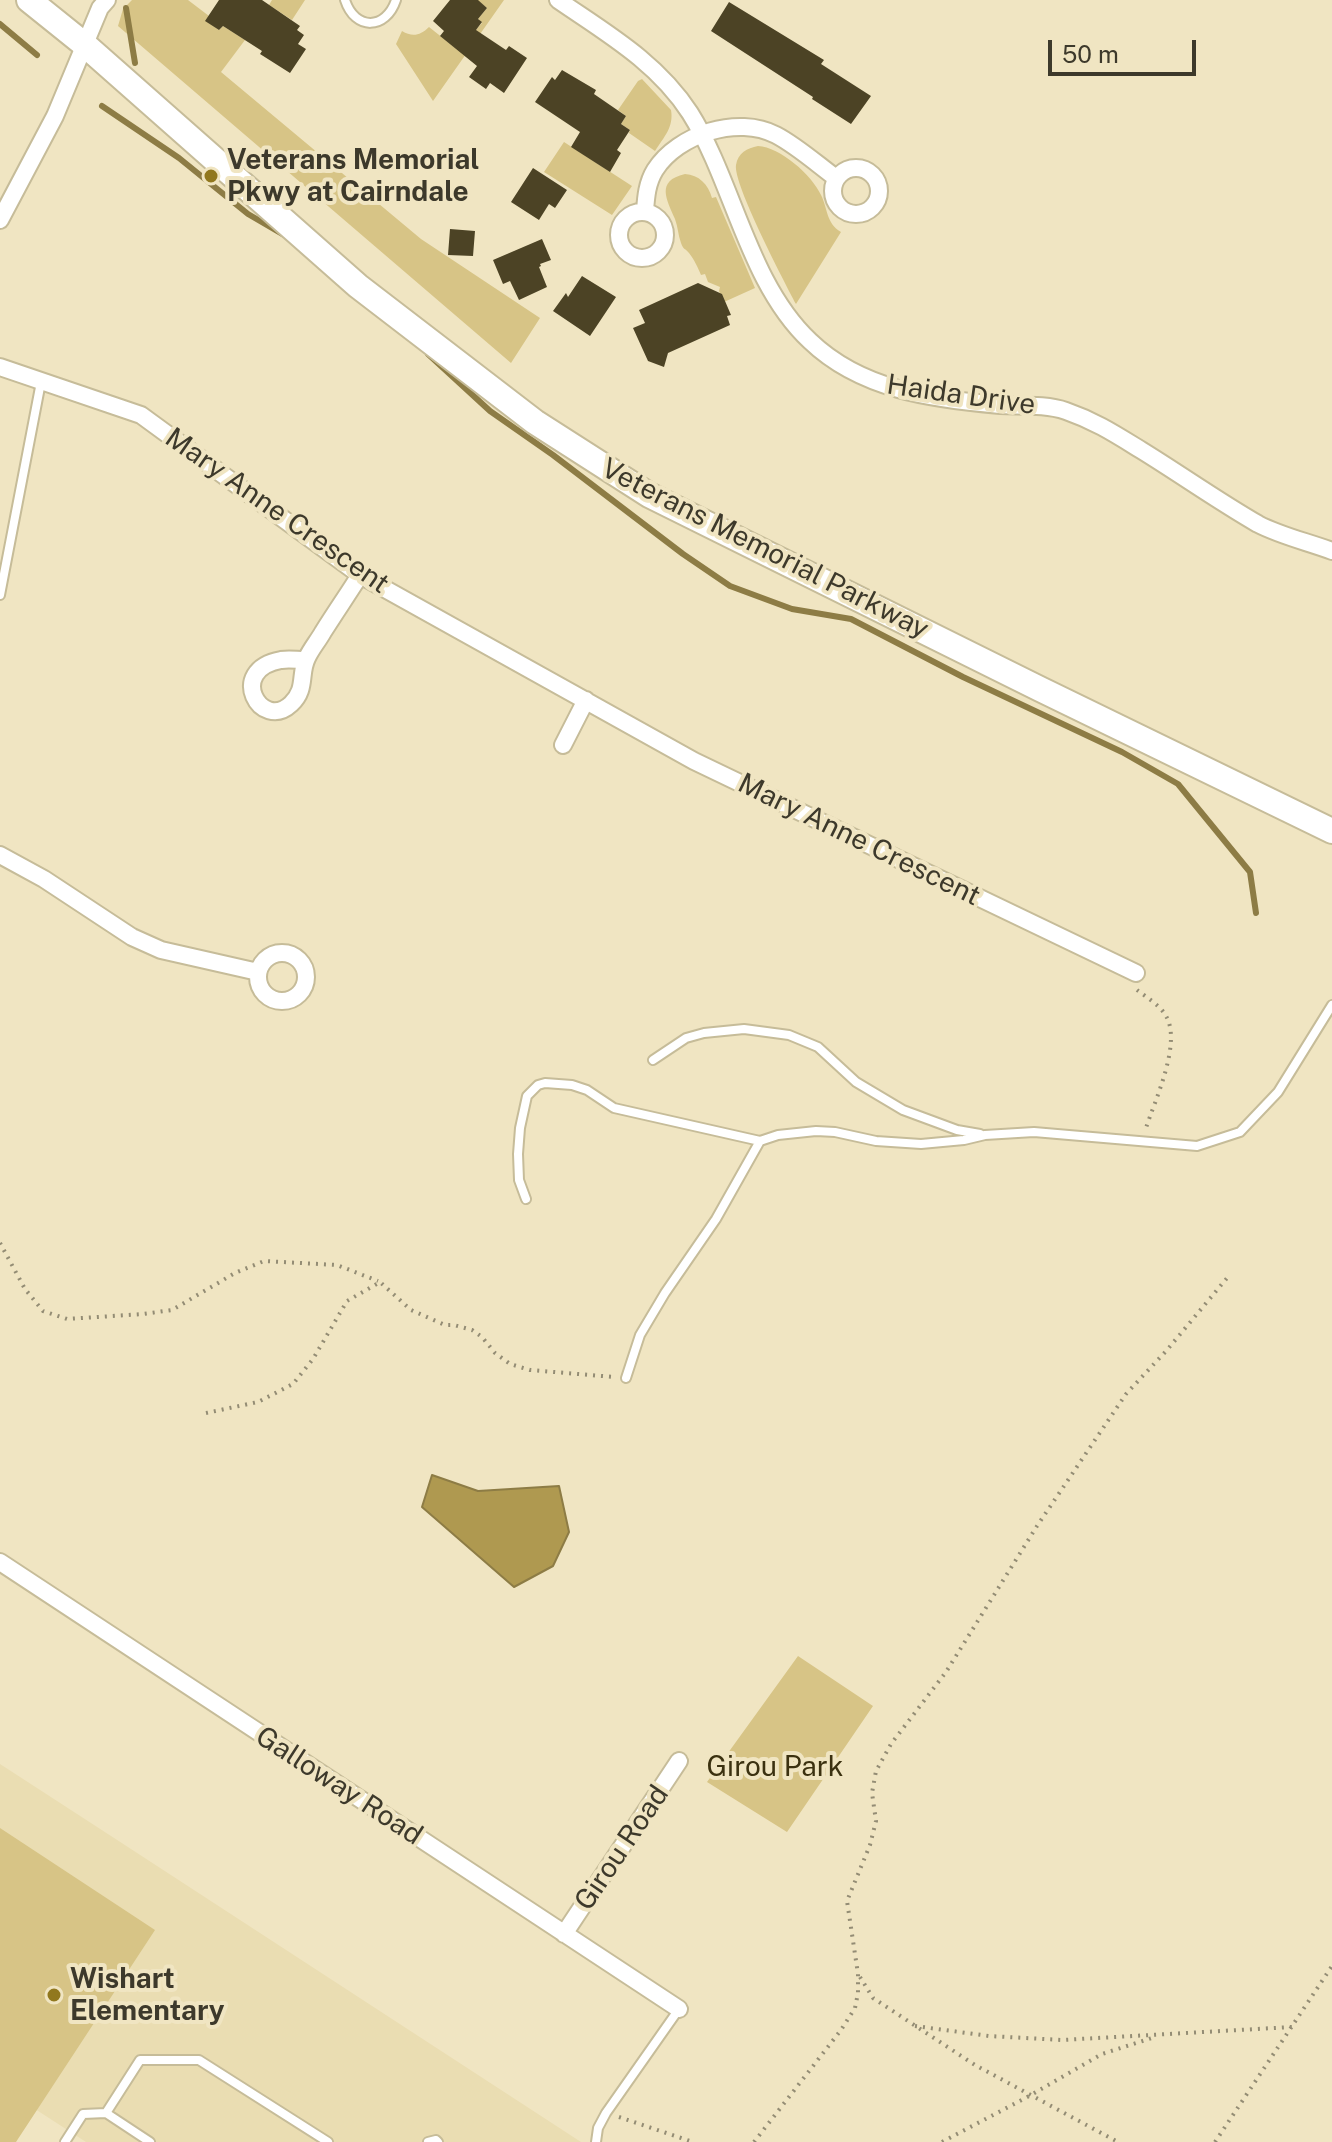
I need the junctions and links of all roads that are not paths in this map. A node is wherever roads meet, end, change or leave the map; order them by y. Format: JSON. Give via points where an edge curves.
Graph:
{"nodes":[{"id":1,"x":29,"y":0,"type":"edge"},
{"id":2,"x":107,"y":0,"type":"edge"},
{"id":3,"x":345,"y":0,"type":"edge"},
{"id":4,"x":396,"y":0,"type":"edge"},
{"id":5,"x":558,"y":0,"type":"edge"},
{"id":6,"x":85,"y":45,"type":"junction"},
{"id":7,"x":701,"y":133,"type":"junction"},
{"id":8,"x":836,"y":178,"type":"dead end"},
{"id":9,"x":645,"y":211,"type":"dead end"},
{"id":10,"x":0,"y":220,"type":"edge"},
{"id":11,"x":0,"y":367,"type":"edge"},
{"id":12,"x":41,"y":381,"type":"junction"},
{"id":13,"x":1332,"y":551,"type":"edge"},
{"id":14,"x":360,"y":575,"type":"junction"},
{"id":15,"x":0,"y":595,"type":"edge"},
{"id":16,"x":305,"y":660,"type":"dead end"},
{"id":17,"x":586,"y":700,"type":"junction"},
{"id":18,"x":563,"y":745,"type":"dead end"},
{"id":19,"x":1332,"y":831,"type":"edge"},
{"id":20,"x":0,"y":855,"type":"edge"},
{"id":21,"x":258,"y":972,"type":"dead end"},
{"id":22,"x":1136,"y":973,"type":"road end"},
{"id":23,"x":1332,"y":1005,"type":"edge"},
{"id":24,"x":653,"y":1060,"type":"dead end"},
{"id":25,"x":985,"y":1135,"type":"junction"},
{"id":26,"x":760,"y":1141,"type":"junction"},
{"id":27,"x":526,"y":1199,"type":"dead end"},
{"id":28,"x":626,"y":1378,"type":"road end"},
{"id":29,"x":0,"y":1562,"type":"edge"},
{"id":30,"x":679,"y":1761,"type":"dead end"},
{"id":31,"x":564,"y":1934,"type":"junction"},
{"id":32,"x":679,"y":2009,"type":"joint"},
{"id":33,"x":106,"y":2113,"type":"junction"},
{"id":34,"x":65,"y":2142,"type":"edge"},
{"id":35,"x":150,"y":2142,"type":"edge"},
{"id":36,"x":328,"y":2142,"type":"edge"},
{"id":37,"x":428,"y":2142,"type":"edge"},
{"id":38,"x":438,"y":2142,"type":"edge"},
{"id":39,"x":596,"y":2142,"type":"edge"}],
"edges":[{"from":1,"to":6,"type":"main road","name":"Veterans Memorial Parkway"},
{"from":2,"to":6,"type":"street"},
{"from":3,"to":4,"type":"lane","via":[[356,19],[366,23],[386,18]]},
{"from":5,"to":7,"type":"street","name":"Haida Drive","via":[[655,69]]},
{"from":6,"to":10,"type":"street","via":[[55,116]]},
{"from":6,"to":19,"type":"main road","name":"Veterans Memorial Parkway","via":[[358,286],[535,422],[637,487]]},
{"from":7,"to":8,"type":"street","via":[[759,129],[776,135]]},
{"from":7,"to":9,"type":"street","via":[[656,170]]},
{"from":7,"to":13,"type":"street","name":"Haida Drive","via":[[770,289],[809,341],[837,363],[903,392],[1061,409],[1095,421],[1261,525]]},
{"from":11,"to":12,"type":"street","name":"Mary Anne Crescent"},
{"from":12,"to":14,"type":"street","name":"Mary Anne Crescent","via":[[141,415]]},
{"from":12,"to":15,"type":"lane"},
{"from":14,"to":16,"type":"street"},
{"from":14,"to":17,"type":"street","name":"Mary Anne Crescent"},
{"from":17,"to":18,"type":"street"},
{"from":17,"to":22,"type":"street","name":"Mary Anne Crescent","via":[[694,761]]},
{"from":20,"to":21,"type":"street","via":[[132,937],[161,950]]},
{"from":23,"to":25,"type":"lane","via":[[1278,1092],[1240,1132],[1197,1146],[1034,1132]]},
{"from":24,"to":25,"type":"lane","via":[[686,1038],[704,1033],[767,1030],[818,1047],[856,1082],[903,1110]]},
{"from":25,"to":26,"type":"lane","via":[[921,1144],[816,1131]]},
{"from":26,"to":27,"type":"lane","via":[[614,1108],[587,1090],[545,1083],[527,1096],[520,1128],[519,1180]]},
{"from":26,"to":28,"type":"lane","via":[[640,1335]]},
{"from":29,"to":31,"type":"street","name":"Galloway Road"},
{"from":30,"to":31,"type":"street","name":"Girou Road"},
{"from":31,"to":32,"type":"street","name":"Galloway Road"},
{"from":32,"to":39,"type":"lane","via":[[606,2113]]},
{"from":33,"to":34,"type":"lane","via":[[83,2114]]},
{"from":33,"to":35,"type":"lane"},
{"from":33,"to":36,"type":"lane","via":[[140,2060],[199,2060]]},
{"from":37,"to":38,"type":"lane"}]}
